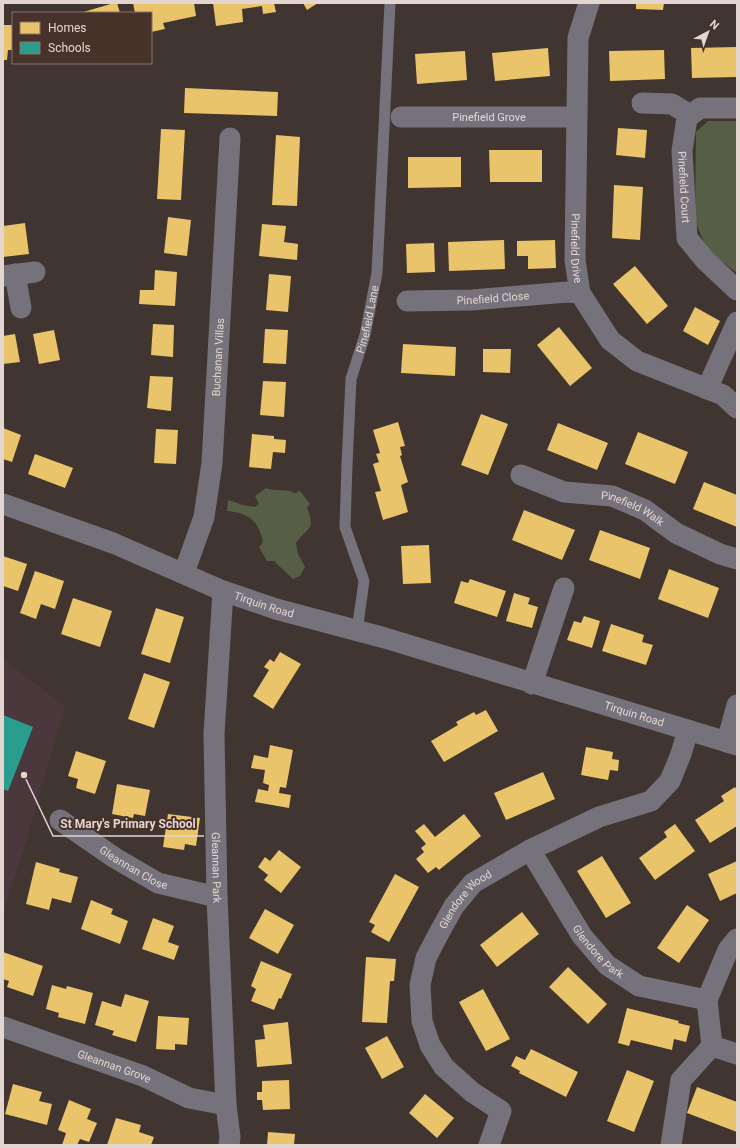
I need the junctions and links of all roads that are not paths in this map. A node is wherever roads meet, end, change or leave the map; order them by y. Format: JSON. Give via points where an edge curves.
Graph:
{"nodes":[{"id":1,"x":390,"y":3,"type":"edge"},
{"id":2,"x":589,"y":3,"type":"edge"},
{"id":3,"x":642,"y":103,"type":"dead end"},
{"id":4,"x":737,"y":108,"type":"edge"},
{"id":5,"x":690,"y":115,"type":"junction"},
{"id":6,"x":401,"y":117,"type":"dead end"},
{"id":7,"x":577,"y":117,"type":"junction"},
{"id":8,"x":230,"y":138,"type":"dead end"},
{"id":9,"x":35,"y":272,"type":"dead end"},
{"id":10,"x":9,"y":275,"type":"edge"},
{"id":11,"x":737,"y":290,"type":"edge"},
{"id":12,"x":580,"y":293,"type":"junction"},
{"id":13,"x":407,"y":301,"type":"dead end"},
{"id":14,"x":20,"y":308,"type":"dead end"},
{"id":15,"x":737,"y":322,"type":"edge"},
{"id":16,"x":707,"y":389,"type":"junction"},
{"id":17,"x":737,"y":408,"type":"edge"},
{"id":18,"x":521,"y":475,"type":"dead end"},
{"id":19,"x":3,"y":504,"type":"edge"},
{"id":20,"x":737,"y":559,"type":"edge"},
{"id":21,"x":184,"y":573,"type":"junction"},
{"id":22,"x":564,"y":588,"type":"dead end"},
{"id":23,"x":223,"y":591,"type":"junction"},
{"id":24,"x":357,"y":631,"type":"junction"},
{"id":25,"x":532,"y":684,"type":"junction"},
{"id":26,"x":737,"y":706,"type":"edge"},
{"id":27,"x":688,"y":730,"type":"junction"},
{"id":28,"x":732,"y":744,"type":"edge"},
{"id":29,"x":60,"y":820,"type":"dead end"},
{"id":30,"x":530,"y":850,"type":"junction"},
{"id":31,"x":217,"y":897,"type":"junction"},
{"id":32,"x":737,"y":939,"type":"edge"},
{"id":33,"x":707,"y":1000,"type":"junction"},
{"id":34,"x":3,"y":1027,"type":"edge"},
{"id":35,"x":712,"y":1046,"type":"junction"},
{"id":36,"x":737,"y":1054,"type":"edge"},
{"id":37,"x":226,"y":1105,"type":"junction"},
{"id":38,"x":229,"y":1145,"type":"edge"},
{"id":39,"x":489,"y":1145,"type":"edge"},
{"id":40,"x":671,"y":1145,"type":"edge"}],
"edges":[{"from":1,"to":24,"type":"lane","name":"Pinefield Lane","via":[[377,273],[366,335],[351,380],[345,527],[364,581]]},
{"from":2,"to":7,"type":"street","name":"Pinefield Drive","via":[[578,38]]},
{"from":3,"to":5,"type":"street","via":[[672,104]]},
{"from":4,"to":5,"type":"street","via":[[700,108]]},
{"from":5,"to":11,"type":"street","name":"Pinefield Court","via":[[687,118],[682,151],[687,238],[705,260]]},
{"from":6,"to":7,"type":"street","name":"Pinefield Grove"},
{"from":7,"to":12,"type":"street","name":"Pinefield Drive","via":[[575,260]]},
{"from":8,"to":21,"type":"street","name":"Buchanan Villas","via":[[212,463],[204,517]]},
{"from":9,"to":10,"type":"street"},
{"from":10,"to":14,"type":"street"},
{"from":12,"to":13,"type":"street","name":"Pinefield Close","via":[[472,300]]},
{"from":12,"to":16,"type":"street","name":"Pinefield Drive","via":[[610,340],[637,360]]},
{"from":15,"to":16,"type":"street"},
{"from":16,"to":17,"type":"street","name":"Pinefield Drive","via":[[723,395]]},
{"from":18,"to":20,"type":"street","name":"Pinefield Walk","via":[[564,492],[612,496],[645,510],[676,533],[720,554]]},
{"from":19,"to":21,"type":"street","name":"Tirquin Road","via":[[113,543]]},
{"from":21,"to":23,"type":"street","name":"Tirquin Road"},
{"from":22,"to":25,"type":"street"},
{"from":23,"to":24,"type":"street","name":"Tirquin Road","via":[[276,609]]},
{"from":23,"to":31,"type":"street","name":"Gleannan Park","via":[[214,734]]},
{"from":24,"to":25,"type":"street","name":"Tirquin Road"},
{"from":25,"to":27,"type":"street","name":"Tirquin Road"},
{"from":26,"to":28,"type":"street"},
{"from":27,"to":28,"type":"street","name":"Tirquin Road"},
{"from":27,"to":30,"type":"street","name":"Glendore Wood","via":[[670,781],[651,801],[599,817]]},
{"from":29,"to":31,"type":"street","name":"Gleannan Close","via":[[115,858],[158,883]]},
{"from":30,"to":33,"type":"street","name":"Glendore Park","via":[[582,936],[607,965],[640,986]]},
{"from":30,"to":39,"type":"street","name":"Glendore Wood","via":[[473,883],[454,906],[426,958],[420,985],[422,1021],[430,1045],[444,1067],[472,1092],[502,1111]]},
{"from":31,"to":37,"type":"street","name":"Gleannan Park"},
{"from":32,"to":33,"type":"street","via":[[728,950]]},
{"from":33,"to":35,"type":"street"},
{"from":34,"to":37,"type":"street","name":"Gleannan Grove","via":[[143,1076],[189,1098]]},
{"from":35,"to":36,"type":"street"},
{"from":35,"to":40,"type":"street","via":[[682,1080]]},
{"from":37,"to":38,"type":"street","name":"Gleannan Park"}]}
